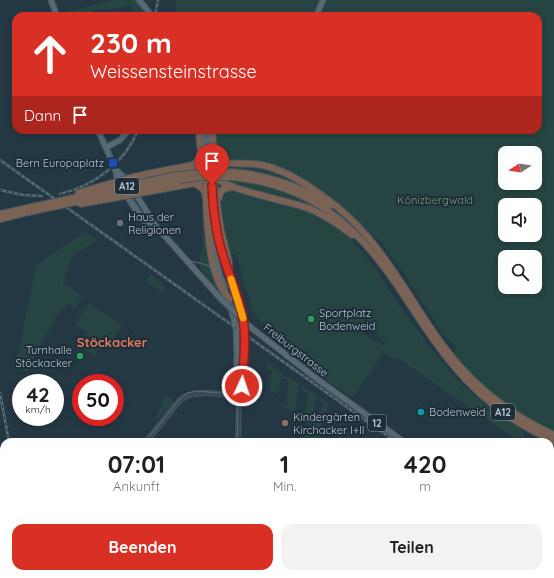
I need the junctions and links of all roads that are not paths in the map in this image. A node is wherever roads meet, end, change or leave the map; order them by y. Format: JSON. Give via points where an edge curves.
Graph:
{"nodes":[{"id":1,"x":50,"y":0,"type":"edge"},
{"id":2,"x":140,"y":0,"type":"edge"},
{"id":3,"x":323,"y":0,"type":"edge"},
{"id":4,"x":52,"y":12,"type":"edge"},
{"id":5,"x":55,"y":12,"type":"edge"},
{"id":6,"x":148,"y":12,"type":"edge"},
{"id":7,"x":318,"y":12,"type":"edge"},
{"id":8,"x":100,"y":134,"type":"edge"},
{"id":9,"x":125,"y":134,"type":"edge"},
{"id":10,"x":200,"y":134,"type":"edge"},
{"id":11,"x":204,"y":134,"type":"edge"},
{"id":12,"x":207,"y":134,"type":"edge"},
{"id":13,"x":212,"y":134,"type":"edge"},
{"id":14,"x":201,"y":146,"type":"junction"},
{"id":15,"x":107,"y":147,"type":"junction"},
{"id":16,"x":213,"y":156,"type":"junction"},
{"id":17,"x":230,"y":163,"type":"junction"},
{"id":18,"x":115,"y":168,"type":"junction"},
{"id":19,"x":179,"y":169,"type":"junction"},
{"id":20,"x":231,"y":175,"type":"junction"},
{"id":21,"x":210,"y":176,"type":"junction"},
{"id":22,"x":194,"y":183,"type":"junction"},
{"id":23,"x":236,"y":187,"type":"junction"},
{"id":24,"x":205,"y":194,"type":"junction"},
{"id":25,"x":217,"y":205,"type":"junction"},
{"id":26,"x":24,"y":211,"type":"junction"},
{"id":27,"x":149,"y":213,"type":"junction"},
{"id":28,"x":0,"y":214,"type":"edge"},
{"id":29,"x":0,"y":218,"type":"edge"},
{"id":30,"x":144,"y":220,"type":"junction"},
{"id":31,"x":156,"y":225,"type":"junction"},
{"id":32,"x":369,"y":240,"type":"junction"},
{"id":33,"x":382,"y":264,"type":"junction"},
{"id":34,"x":230,"y":274,"type":"junction"},
{"id":35,"x":229,"y":299,"type":"junction"},
{"id":36,"x":227,"y":395,"type":"junction"},
{"id":37,"x":239,"y":396,"type":"junction"},
{"id":38,"x":554,"y":435,"type":"edge"},
{"id":39,"x":149,"y":438,"type":"edge"},
{"id":40,"x":238,"y":438,"type":"edge"},
{"id":41,"x":398,"y":438,"type":"edge"},
{"id":42,"x":549,"y":438,"type":"edge"}],
"edges":[{"from":1,"to":4,"type":"main road"},
{"from":1,"to":5,"type":"main road"},
{"from":2,"to":6,"type":"main road"},
{"from":3,"to":7,"type":"main road"},
{"from":8,"to":15,"type":"main road","name":"Freiburgstrasse","number":"12"},
{"from":9,"to":15,"type":"main road"},
{"from":10,"to":14,"type":"highway"},
{"from":11,"to":12,"type":"main road","via":[[208,165]]},
{"from":13,"to":16,"type":"highway"},
{"from":14,"to":19,"type":"highway","via":[[197,163]]},
{"from":14,"to":21,"type":"highway","via":[[203,165]]},
{"from":15,"to":18,"type":"main road","name":"Freiburgstrasse","number":"12","bridge":true},
{"from":16,"to":17,"type":"highway","via":[[219,162]]},
{"from":16,"to":21,"type":"highway"},
{"from":17,"to":21,"type":"highway","via":[[219,167]]},
{"from":17,"to":32,"type":"highway","via":[[266,166],[295,178],[343,212]]},
{"from":18,"to":27,"type":"main road","name":"Freiburgstrasse","number":"12","via":[[127,180]]},
{"from":18,"to":30,"type":"main road","name":"Freiburgstrasse","number":"12","via":[[119,184]]},
{"from":19,"to":21,"type":"highway","via":[[198,169]]},
{"from":19,"to":26,"type":"highway","bridge":true,"via":[[126,179]]},
{"from":20,"to":26,"type":"highway","number":"A12","bridge":true,"via":[[199,173],[172,176]]},
{"from":20,"to":32,"type":"highway","number":"A12","via":[[272,179],[311,194],[340,213]]},
{"from":20,"to":33,"type":"highway","number":"A12","via":[[275,185],[318,204],[353,230]]},
{"from":21,"to":22,"type":"highway"},
{"from":21,"to":23,"type":"highway"},
{"from":21,"to":24,"type":"highway"},
{"from":21,"to":25,"type":"highway","via":[[215,186]]},
{"from":22,"to":24,"type":"highway"},
{"from":22,"to":26,"type":"highway","bridge":true,"via":[[104,201]]},
{"from":23,"to":25,"type":"highway","via":[[222,190]]},
{"from":23,"to":33,"type":"highway","via":[[302,206],[329,219],[350,233]]},
{"from":24,"to":35,"type":"highway","via":[[212,260],[218,280]]},
{"from":25,"to":34,"type":"highway"},
{"from":26,"to":28,"type":"highway","number":"A12"},
{"from":26,"to":29,"type":"highway","number":"A12"},
{"from":27,"to":30,"type":"main road"},
{"from":27,"to":31,"type":"main road","name":"Freiburgstrasse","number":"12"},
{"from":30,"to":31,"type":"main road","name":"Freiburgstrasse","number":"12"},
{"from":31,"to":41,"type":"main road","name":"Freiburgstrasse","number":"12","bridge":true,"via":[[221,299],[249,326]]},
{"from":32,"to":38,"type":"highway","number":"A12","via":[[394,272],[440,342],[468,376],[508,409]]},
{"from":33,"to":42,"type":"highway","number":"A12","via":[[436,344],[471,385],[512,418]]},
{"from":34,"to":35,"type":"main road","via":[[217,234],[210,185],[213,249]]},
{"from":34,"to":37,"type":"main road","via":[[245,334],[242,386]]},
{"from":35,"to":36,"type":"main road","via":[[236,328],[237,356],[235,391]]},
{"from":35,"to":37,"type":"main road","via":[[236,318],[238,334]]},
{"from":36,"to":37,"type":"street"},
{"from":36,"to":39,"type":"street","via":[[186,395]]},
{"from":37,"to":40,"type":"street"}]}
